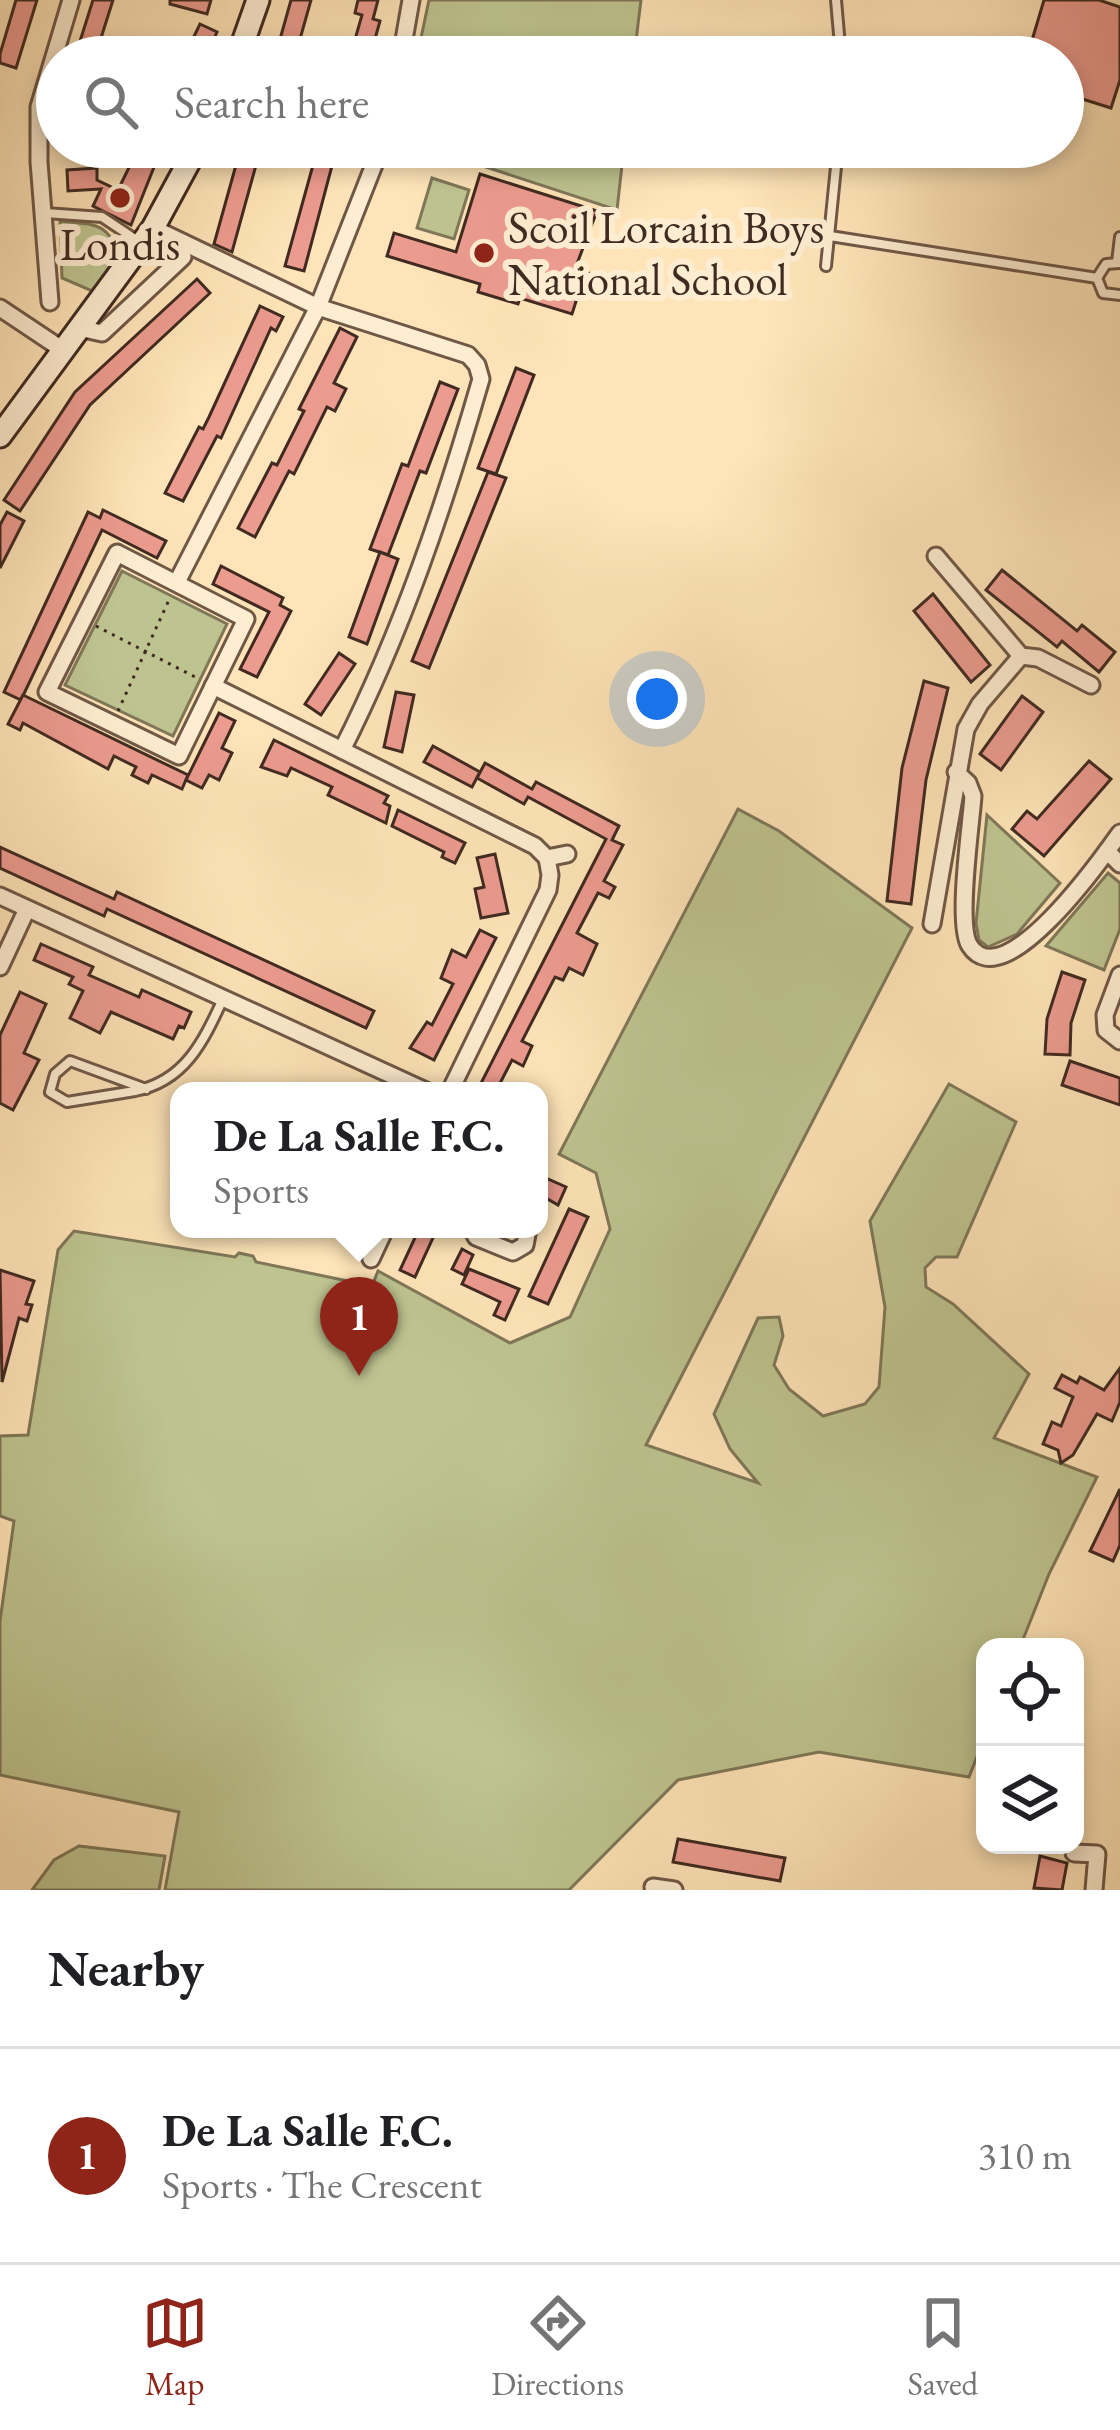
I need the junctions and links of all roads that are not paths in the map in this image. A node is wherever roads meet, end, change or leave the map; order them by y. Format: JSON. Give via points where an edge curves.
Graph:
{"nodes":[{"id":1,"x":70,"y":0,"type":"edge"},
{"id":2,"x":258,"y":0,"type":"edge"},
{"id":3,"x":411,"y":0,"type":"edge"},
{"id":4,"x":836,"y":0,"type":"edge"},
{"id":5,"x":60,"y":36,"type":"edge"},
{"id":6,"x":245,"y":36,"type":"edge"},
{"id":7,"x":405,"y":36,"type":"edge"},
{"id":8,"x":839,"y":36,"type":"edge"},
{"id":9,"x":40,"y":168,"type":"edge"},
{"id":10,"x":185,"y":168,"type":"edge"},
{"id":11,"x":372,"y":168,"type":"edge"},
{"id":12,"x":836,"y":168,"type":"edge"},
{"id":13,"x":45,"y":213,"type":"junction"},
{"id":14,"x":148,"y":236,"type":"junction"},
{"id":15,"x":830,"y":236,"type":"junction"},
{"id":16,"x":1120,"y":237,"type":"edge"},
{"id":17,"x":183,"y":257,"type":"dead end"},
{"id":18,"x":1119,"y":263,"type":"edge"},
{"id":19,"x":826,"y":266,"type":"dead end"},
{"id":20,"x":1096,"y":278,"type":"junction"},
{"id":21,"x":1120,"y":295,"type":"edge"},
{"id":22,"x":50,"y":302,"type":"dead end"},
{"id":23,"x":318,"y":307,"type":"junction"},
{"id":24,"x":0,"y":308,"type":"edge"},
{"id":25,"x":79,"y":328,"type":"junction"},
{"id":26,"x":63,"y":350,"type":"junction"},
{"id":27,"x":0,"y":436,"type":"edge"},
{"id":28,"x":936,"y":556,"type":"dead end"},
{"id":29,"x":177,"y":582,"type":"junction"},
{"id":30,"x":1022,"y":656,"type":"junction"},
{"id":31,"x":1090,"y":685,"type":"dead end"},
{"id":32,"x":213,"y":686,"type":"junction"},
{"id":33,"x":342,"y":750,"type":"junction"},
{"id":34,"x":956,"y":772,"type":"junction"},
{"id":35,"x":1120,"y":833,"type":"edge"},
{"id":36,"x":1107,"y":851,"type":"junction"},
{"id":37,"x":567,"y":854,"type":"dead end"},
{"id":38,"x":547,"y":858,"type":"junction"},
{"id":39,"x":1120,"y":864,"type":"edge"},
{"id":40,"x":0,"y":896,"type":"edge"},
{"id":41,"x":27,"y":909,"type":"junction"},
{"id":42,"x":932,"y":925,"type":"dead end"},
{"id":43,"x":0,"y":968,"type":"edge"},
{"id":44,"x":1120,"y":975,"type":"edge"},
{"id":45,"x":224,"y":997,"type":"junction"},
{"id":46,"x":1120,"y":1041,"type":"edge"},
{"id":47,"x":407,"y":1082,"type":"edge"},
{"id":48,"x":454,"y":1082,"type":"edge"},
{"id":49,"x":146,"y":1089,"type":"junction"},
{"id":50,"x":381,"y":1238,"type":"edge"},
{"id":51,"x":478,"y":1238,"type":"edge"},
{"id":52,"x":526,"y":1238,"type":"edge"},
{"id":53,"x":371,"y":1259,"type":"dead end"},
{"id":54,"x":1084,"y":1853,"type":"edge"},
{"id":55,"x":652,"y":1886,"type":"dead end"},
{"id":56,"x":674,"y":1890,"type":"edge"},
{"id":57,"x":1094,"y":1890,"type":"edge"}],
"edges":[{"from":1,"to":5,"type":"street"},
{"from":2,"to":6,"type":"main road"},
{"from":3,"to":7,"type":"street"},
{"from":4,"to":8,"type":"lane"},
{"from":9,"to":13,"type":"street"},
{"from":10,"to":14,"type":"main road"},
{"from":11,"to":23,"type":"street"},
{"from":12,"to":15,"type":"lane"},
{"from":13,"to":14,"type":"lane","via":[[102,218]]},
{"from":13,"to":22,"type":"street"},
{"from":14,"to":23,"type":"street"},
{"from":14,"to":25,"type":"main road"},
{"from":15,"to":19,"type":"lane"},
{"from":15,"to":20,"type":"lane"},
{"from":16,"to":18,"type":"lane"},
{"from":17,"to":25,"type":"street","via":[[102,333]]},
{"from":18,"to":20,"type":"lane","via":[[1101,267]]},
{"from":20,"to":21,"type":"lane","via":[[1103,293]]},
{"from":23,"to":29,"type":"street"},
{"from":23,"to":33,"type":"street","via":[[468,355],[481,379],[430,545]]},
{"from":24,"to":26,"type":"street"},
{"from":25,"to":26,"type":"main road"},
{"from":26,"to":27,"type":"main road"},
{"from":28,"to":30,"type":"street"},
{"from":29,"to":32,"type":"street","via":[[246,619]]},
{"from":29,"to":32,"type":"street","via":[[117,553],[46,692],[179,756]]},
{"from":30,"to":31,"type":"street"},
{"from":30,"to":34,"type":"street","via":[[980,704]]},
{"from":32,"to":33,"type":"street"},
{"from":33,"to":38,"type":"street"},
{"from":34,"to":36,"type":"street","via":[[973,796],[963,922],[969,946],[981,955],[1003,955],[1031,938]]},
{"from":34,"to":42,"type":"street"},
{"from":35,"to":36,"type":"street"},
{"from":36,"to":39,"type":"street"},
{"from":37,"to":38,"type":"street"},
{"from":38,"to":48,"type":"street","via":[[548,890]]},
{"from":40,"to":41,"type":"street"},
{"from":41,"to":43,"type":"street"},
{"from":41,"to":45,"type":"street"},
{"from":44,"to":46,"type":"street","via":[[1105,1015],[1106,1030]]},
{"from":45,"to":47,"type":"street"},
{"from":45,"to":49,"type":"lane","via":[[180,1072]]},
{"from":49,"to":49,"type":"lane","via":[[67,1102],[50,1092],[70,1061]]},
{"from":50,"to":53,"type":"street"},
{"from":51,"to":52,"type":"street","via":[[513,1252]]},
{"from":54,"to":57,"type":"street","via":[[1105,1853]]},
{"from":55,"to":56,"type":"street"}]}
